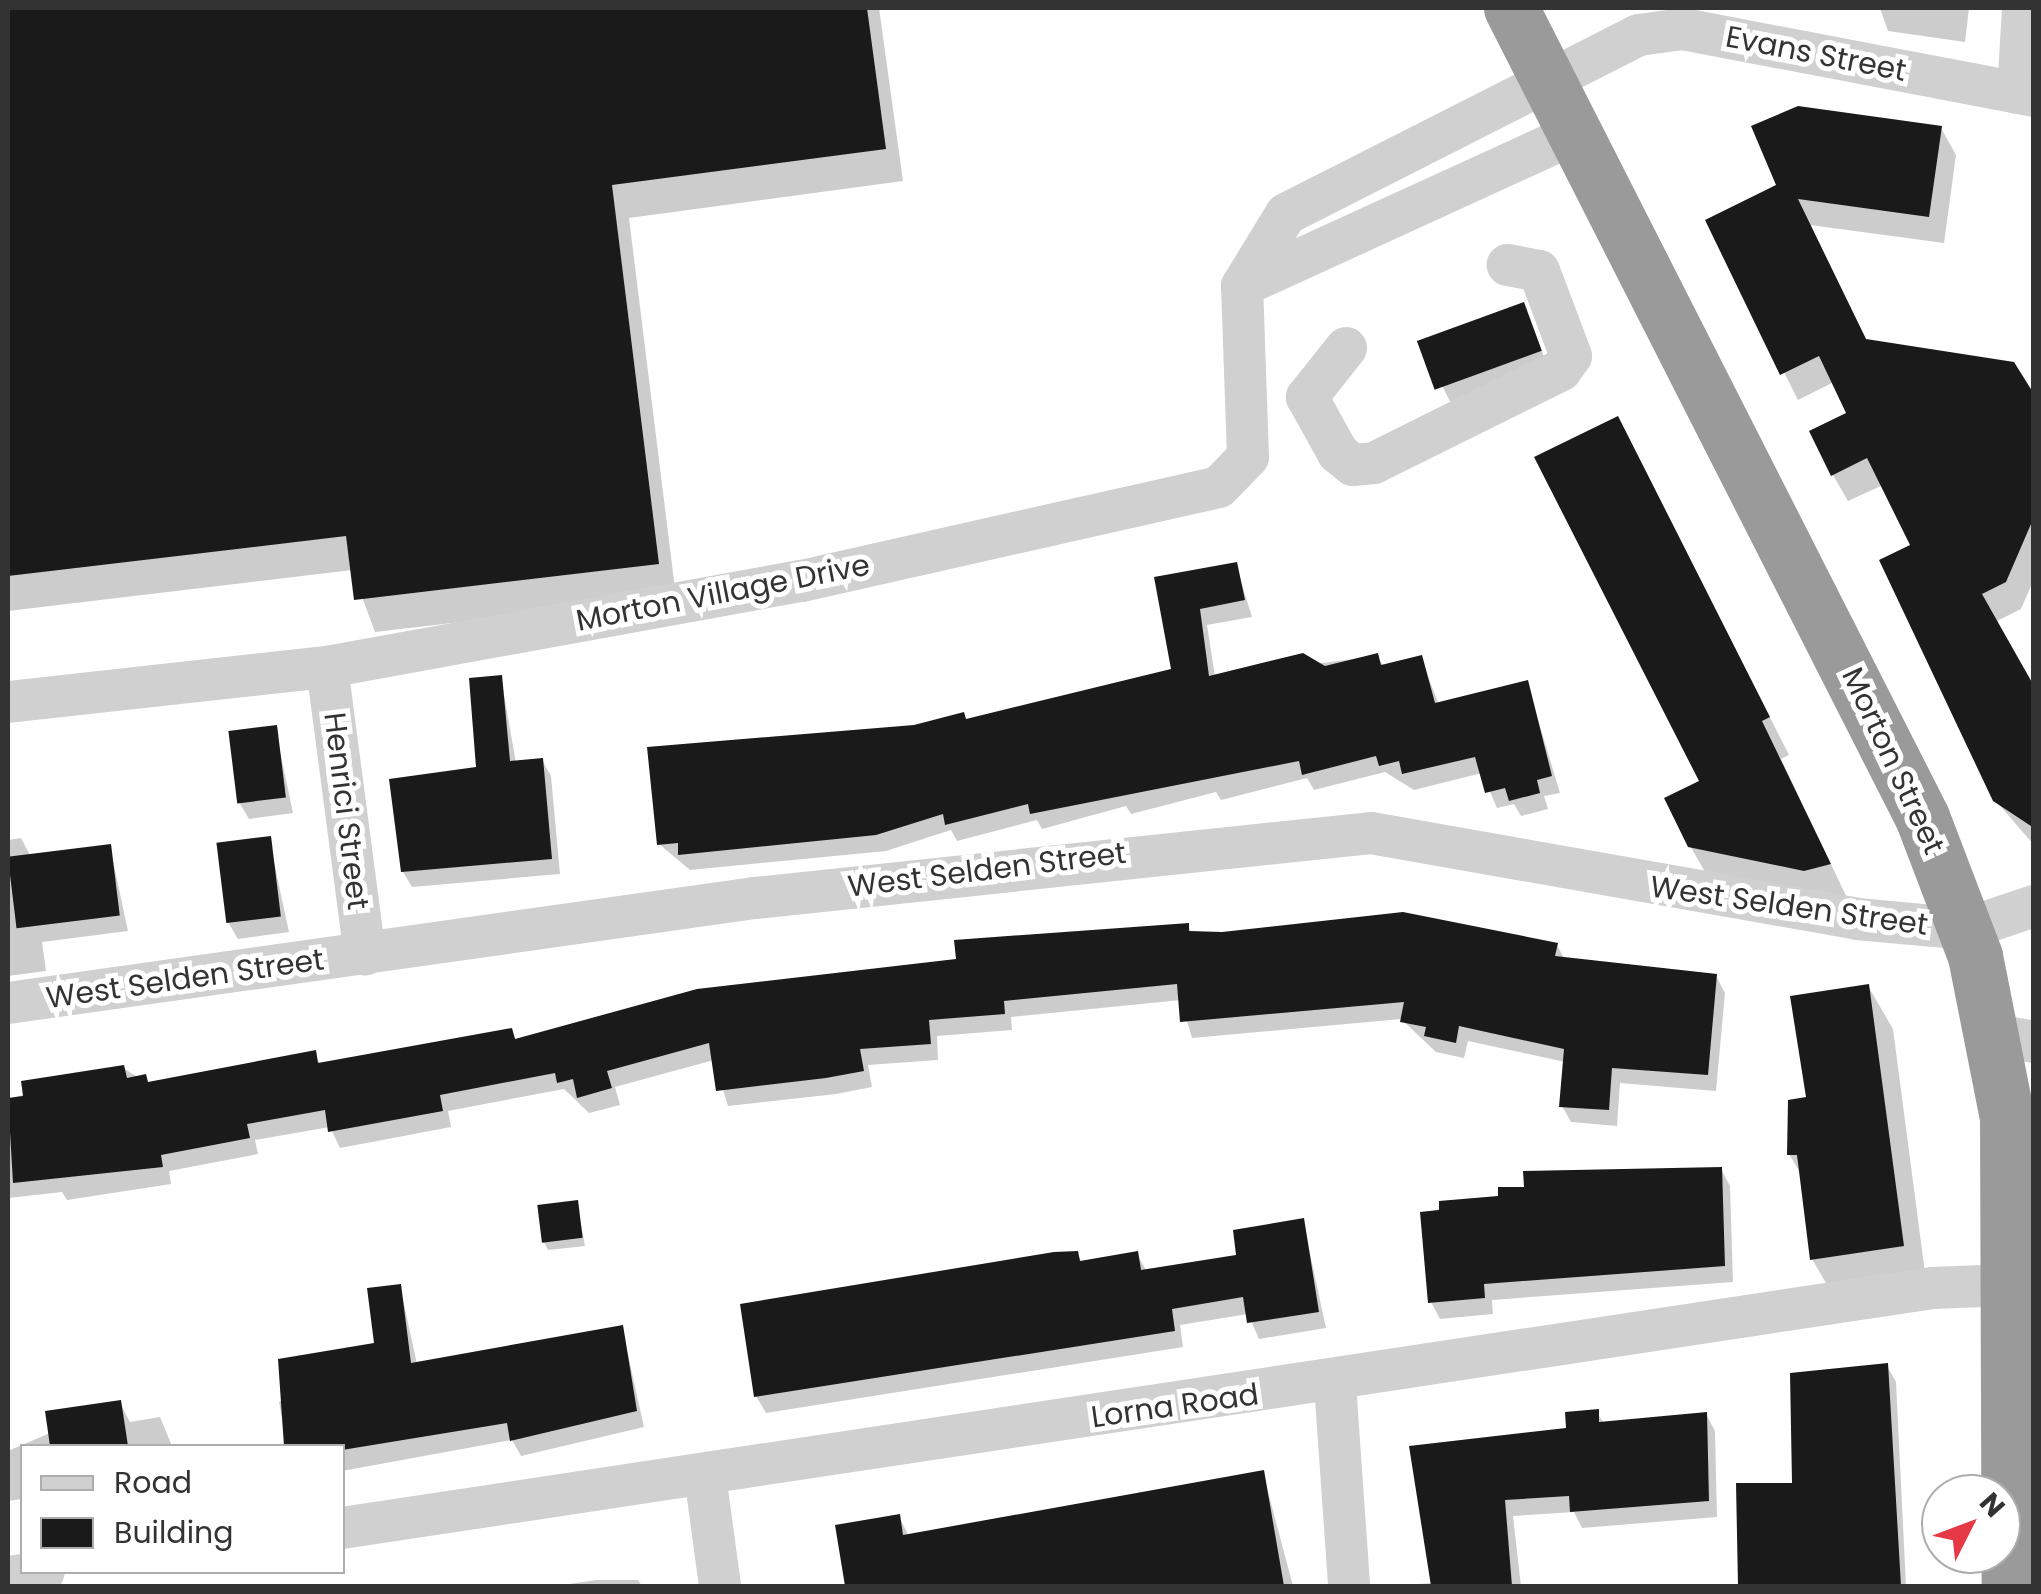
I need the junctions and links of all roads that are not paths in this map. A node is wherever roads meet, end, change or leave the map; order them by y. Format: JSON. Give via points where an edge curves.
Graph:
{"nodes":[{"id":1,"x":1510,"y":8,"type":"edge"},
{"id":2,"x":2023,"y":8,"type":"edge"},
{"id":3,"x":1548,"y":80,"type":"junction"},
{"id":4,"x":2026,"y":94,"type":"edge"},
{"id":5,"x":1579,"y":132,"type":"junction"},
{"id":6,"x":1508,"y":265,"type":"dead end"},
{"id":7,"x":1242,"y":286,"type":"junction"},
{"id":8,"x":1346,"y":348,"type":"dead end"},
{"id":9,"x":327,"y":668,"type":"junction"},
{"id":10,"x":8,"y":702,"type":"edge"},
{"id":11,"x":2034,"y":906,"type":"edge"},
{"id":12,"x":1966,"y":929,"type":"junction"},
{"id":13,"x":365,"y":954,"type":"junction"},
{"id":14,"x":8,"y":1003,"type":"edge"},
{"id":15,"x":2014,"y":1038,"type":"edge"},
{"id":16,"x":2008,"y":1285,"type":"junction"},
{"id":17,"x":1336,"y":1384,"type":"junction"},
{"id":18,"x":706,"y":1475,"type":"junction"},
{"id":19,"x":345,"y":1528,"type":"edge"},
{"id":20,"x":720,"y":1586,"type":"edge"},
{"id":21,"x":1349,"y":1586,"type":"edge"},
{"id":22,"x":2008,"y":1586,"type":"edge"}],
"edges":[{"from":1,"to":3,"type":"highway","name":"Morton Street"},
{"from":2,"to":4,"type":"street"},
{"from":3,"to":4,"type":"street","name":"Evans Street","via":[[1640,34],[1682,29]]},
{"from":3,"to":5,"type":"highway","name":"Morton Street"},
{"from":3,"to":7,"type":"street","via":[[1286,214]]},
{"from":5,"to":7,"type":"street"},
{"from":5,"to":12,"type":"highway","name":"Morton Street","via":[[1922,817]]},
{"from":6,"to":8,"type":"street","via":[[1539,271],[1571,356],[1561,370],[1374,463],[1353,465],[1338,453],[1307,397]]},
{"from":7,"to":9,"type":"street","name":"Morton Village Drive","via":[[1248,457],[1218,487],[802,581]]},
{"from":9,"to":10,"type":"street","name":"Morton Village Drive"},
{"from":9,"to":13,"type":"street","name":"Henrici Street"},
{"from":11,"to":12,"type":"street"},
{"from":12,"to":13,"type":"street","name":"West Selden Street","via":[[1751,907],[1371,832],[755,898]]},
{"from":12,"to":15,"type":"highway","name":"Morton Street"},
{"from":13,"to":14,"type":"street","name":"West Selden Street"},
{"from":15,"to":16,"type":"highway","name":"Morton Street","via":[[2007,1117]]},
{"from":16,"to":17,"type":"street","name":"Lorna Road","via":[[1933,1288]]},
{"from":16,"to":22,"type":"highway","name":"Morton Street"},
{"from":17,"to":18,"type":"street","name":"Lorna Road"},
{"from":17,"to":21,"type":"street"},
{"from":18,"to":19,"type":"street","name":"Lorna Road"},
{"from":18,"to":20,"type":"street"}]}
